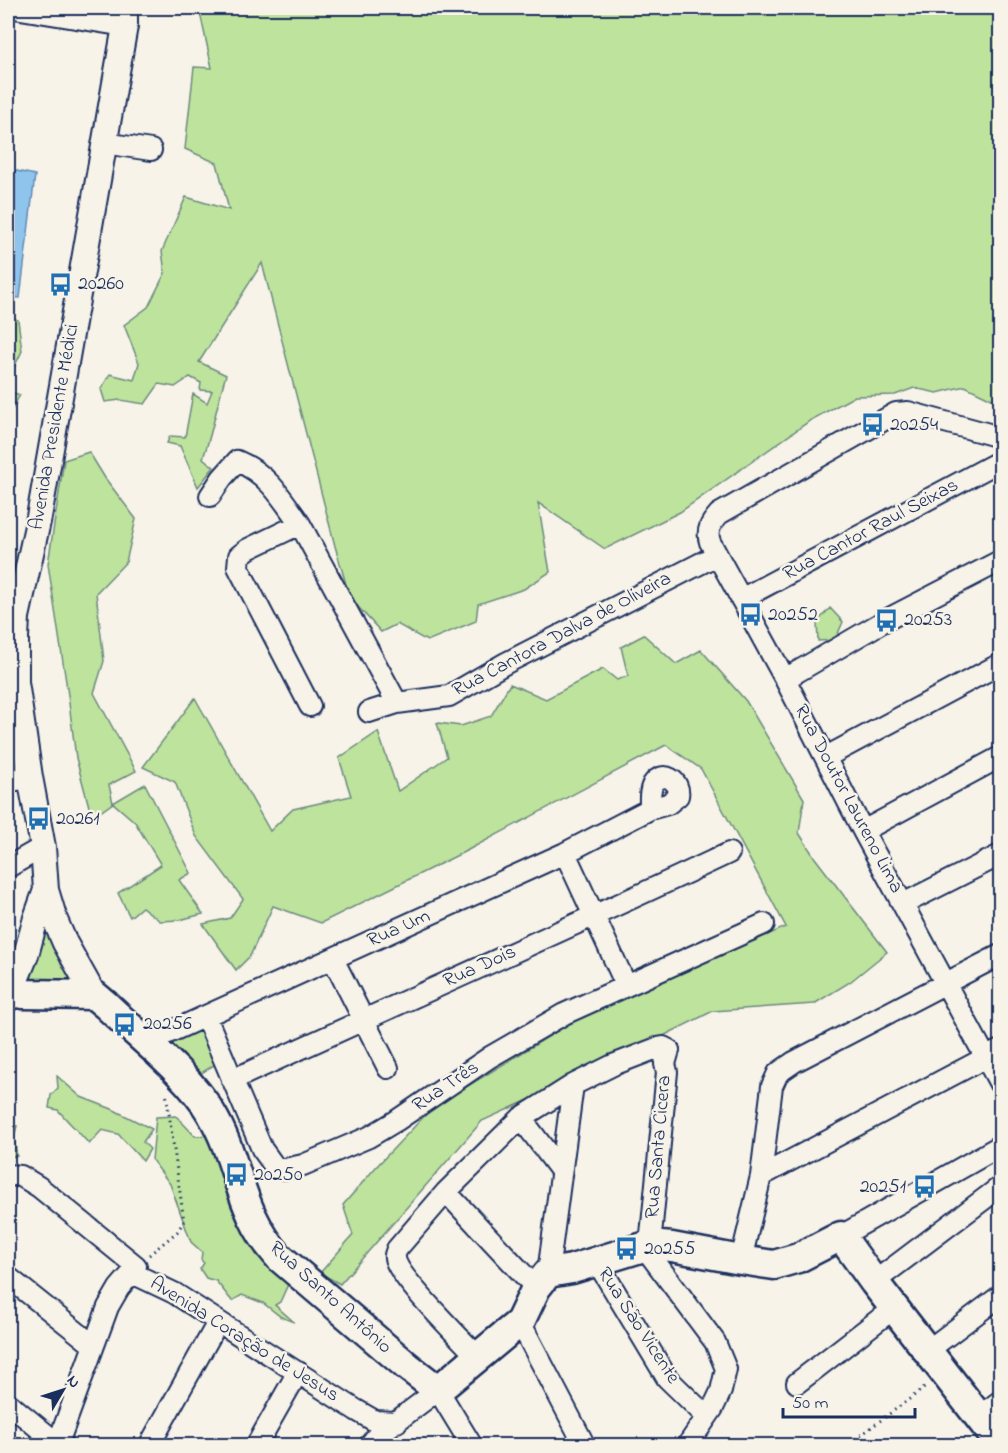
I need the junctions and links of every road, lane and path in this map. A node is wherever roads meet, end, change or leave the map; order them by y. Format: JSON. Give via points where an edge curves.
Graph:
{"nodes":[{"id":1,"x":15,"y":8,"type":"edge"},
{"id":2,"x":125,"y":17,"type":"edge"},
{"id":3,"x":105,"y":143,"type":"junction"},
{"id":4,"x":151,"y":150,"type":"dead end"},
{"id":5,"x":1000,"y":437,"type":"edge"},
{"id":6,"x":1000,"y":461,"type":"edge"},
{"id":7,"x":210,"y":496,"type":"dead end"},
{"id":8,"x":300,"y":524,"type":"junction"},
{"id":9,"x":717,"y":555,"type":"junction"},
{"id":10,"x":1000,"y":561,"type":"edge"},
{"id":11,"x":741,"y":599,"type":"junction"},
{"id":12,"x":12,"y":617,"type":"edge"},
{"id":13,"x":1000,"y":664,"type":"edge"},
{"id":14,"x":785,"y":679,"type":"junction"},
{"id":15,"x":12,"y":683,"type":"edge"},
{"id":16,"x":397,"y":702,"type":"junction"},
{"id":17,"x":310,"y":706,"type":"dead end"},
{"id":18,"x":369,"y":712,"type":"dead end"},
{"id":19,"x":826,"y":757,"type":"junction"},
{"id":20,"x":1000,"y":757,"type":"edge"},
{"id":21,"x":19,"y":780,"type":"edge"},
{"id":22,"x":650,"y":809,"type":"dead end"},
{"id":23,"x":863,"y":831,"type":"junction"},
{"id":24,"x":43,"y":847,"type":"junction"},
{"id":25,"x":565,"y":853,"type":"junction"},
{"id":26,"x":729,"y":853,"type":"dead end"},
{"id":27,"x":1000,"y":855,"type":"edge"},
{"id":28,"x":8,"y":867,"type":"edge"},
{"id":29,"x":46,"y":890,"type":"junction"},
{"id":30,"x":903,"y":904,"type":"junction"},
{"id":31,"x":595,"y":916,"type":"junction"},
{"id":32,"x":764,"y":924,"type":"dead end"},
{"id":33,"x":1000,"y":955,"type":"edge"},
{"id":34,"x":333,"y":959,"type":"junction"},
{"id":35,"x":947,"y":983,"type":"junction"},
{"id":36,"x":626,"y":985,"type":"junction"},
{"id":37,"x":9,"y":994,"type":"edge"},
{"id":38,"x":94,"y":995,"type":"junction"},
{"id":39,"x":206,"y":1017,"type":"junction"},
{"id":40,"x":362,"y":1020,"type":"junction"},
{"id":41,"x":146,"y":1043,"type":"junction"},
{"id":42,"x":993,"y":1054,"type":"edge"},
{"id":43,"x":388,"y":1068,"type":"dead end"},
{"id":44,"x":232,"y":1080,"type":"junction"},
{"id":45,"x":1000,"y":1084,"type":"edge"},
{"id":46,"x":573,"y":1085,"type":"junction"},
{"id":47,"x":166,"y":1093,"type":"dead end"},
{"id":48,"x":521,"y":1118,"type":"junction"},
{"id":49,"x":1000,"y":1146,"type":"edge"},
{"id":50,"x":561,"y":1171,"type":"junction"},
{"id":51,"x":8,"y":1175,"type":"edge"},
{"id":52,"x":761,"y":1176,"type":"junction"},
{"id":53,"x":1000,"y":1187,"type":"edge"},
{"id":54,"x":446,"y":1192,"type":"junction"},
{"id":55,"x":841,"y":1236,"type":"junction"},
{"id":56,"x":648,"y":1246,"type":"junction"},
{"id":57,"x":596,"y":1260,"type":"junction"},
{"id":58,"x":741,"y":1260,"type":"junction"},
{"id":59,"x":136,"y":1266,"type":"joint"},
{"id":60,"x":8,"y":1277,"type":"edge"},
{"id":61,"x":542,"y":1280,"type":"junction"},
{"id":62,"x":874,"y":1282,"type":"junction"},
{"id":63,"x":1000,"y":1296,"type":"edge"},
{"id":64,"x":894,"y":1308,"type":"junction"},
{"id":65,"x":218,"y":1322,"type":"junction"},
{"id":66,"x":520,"y":1322,"type":"junction"},
{"id":67,"x":93,"y":1345,"type":"junction"},
{"id":68,"x":927,"y":1351,"type":"junction"},
{"id":69,"x":478,"y":1357,"type":"junction"},
{"id":70,"x":298,"y":1372,"type":"junction"},
{"id":71,"x":945,"y":1374,"type":"junction"},
{"id":72,"x":797,"y":1383,"type":"dead end"},
{"id":73,"x":438,"y":1390,"type":"junction"},
{"id":74,"x":8,"y":1403,"type":"edge"},
{"id":75,"x":990,"y":1409,"type":"edge"},
{"id":76,"x":706,"y":1416,"type":"junction"},
{"id":77,"x":397,"y":1422,"type":"junction"},
{"id":78,"x":998,"y":1444,"type":"edge"},
{"id":79,"x":58,"y":1445,"type":"edge"},
{"id":80,"x":149,"y":1446,"type":"edge"},
{"id":81,"x":256,"y":1446,"type":"edge"},
{"id":82,"x":369,"y":1446,"type":"edge"},
{"id":83,"x":472,"y":1446,"type":"edge"},
{"id":84,"x":585,"y":1446,"type":"edge"},
{"id":85,"x":687,"y":1446,"type":"edge"},
{"id":86,"x":846,"y":1446,"type":"edge"}],
"edges":[{"from":1,"to":2,"type":"street"},
{"from":2,"to":3,"type":"street","name":"Avenida Presidente Médici"},
{"from":3,"to":4,"type":"street"},
{"from":3,"to":12,"type":"street","name":"Avenida Presidente Médici","via":[[41,506]]},
{"from":5,"to":9,"type":"street","name":"Rua Doutor Laureno Lima","via":[[908,412],[896,413],[719,514],[708,531]]},
{"from":6,"to":11,"type":"street","name":"Rua Cantor Raul Seixas"},
{"from":7,"to":8,"type":"street","via":[[237,461],[253,467],[273,486]]},
{"from":8,"to":16,"type":"street"},
{"from":8,"to":17,"type":"street","via":[[248,549],[238,556],[238,567]]},
{"from":9,"to":11,"type":"street","name":"Rua Doutor Laureno Lima"},
{"from":9,"to":16,"type":"street","name":"Rua Cantora Dalva de Oliveira","via":[[449,696]]},
{"from":10,"to":14,"type":"street","via":[[886,620]]},
{"from":11,"to":14,"type":"street","name":"Rua Doutor Laureno Lima"},
{"from":12,"to":15,"type":"street","name":"Avenida Presidente Médici"},
{"from":13,"to":19,"type":"street"},
{"from":14,"to":19,"type":"street","name":"Rua Doutor Laureno Lima"},
{"from":15,"to":21,"type":"street","name":"Avenida Presidente Médici"},
{"from":16,"to":18,"type":"street","name":"Rua Cantora Dalva de Oliveira"},
{"from":19,"to":23,"type":"street","name":"Rua Doutor Laureno Lima"},
{"from":20,"to":23,"type":"street"},
{"from":21,"to":24,"type":"street","name":"Avenida Presidente Médici"},
{"from":22,"to":25,"type":"street","name":"Rua Um"},
{"from":23,"to":30,"type":"street","name":"Rua Doutor Laureno Lima"},
{"from":24,"to":28,"type":"street"},
{"from":24,"to":29,"type":"street","name":"Avenida Presidente Médici"},
{"from":25,"to":31,"type":"street"},
{"from":25,"to":34,"type":"street","name":"Rua Um"},
{"from":26,"to":31,"type":"street","name":"Rua Dois"},
{"from":27,"to":30,"type":"street"},
{"from":29,"to":37,"type":"street","name":"Avenida Presidente Médici"},
{"from":29,"to":38,"type":"street","name":"Avenida Presidente Médici","via":[[62,935]]},
{"from":30,"to":35,"type":"street","name":"Rua Doutor Laureno Lima"},
{"from":31,"to":36,"type":"street"},
{"from":31,"to":40,"type":"street","name":"Rua Dois"},
{"from":32,"to":36,"type":"street","name":"Rua Três"},
{"from":33,"to":35,"type":"street"},
{"from":34,"to":39,"type":"street","name":"Rua Um"},
{"from":34,"to":40,"type":"street"},
{"from":35,"to":42,"type":"street","name":"Rua Doutor Laureno Lima"},
{"from":35,"to":52,"type":"street","via":[[778,1073],[771,1091]]},
{"from":36,"to":44,"type":"street","name":"Rua Três","via":[[521,1038],[369,1137],[290,1169],[275,1167],[262,1149]]},
{"from":37,"to":38,"type":"main road"},
{"from":38,"to":41,"type":"main road","name":"Rua Santo Antônio"},
{"from":39,"to":41,"type":"street","name":"Rua Um"},
{"from":39,"to":44,"type":"street","name":"Rua Três"},
{"from":40,"to":43,"type":"street"},
{"from":40,"to":44,"type":"street","name":"Rua Dois"},
{"from":41,"to":73,"type":"main road","name":"Rua Santo Antônio","via":[[187,1082],[212,1113],[251,1216],[268,1245]]},
{"from":42,"to":45,"type":"street","name":"Rua Doutor Laureno Lima"},
{"from":42,"to":52,"type":"street"},
{"from":46,"to":48,"type":"street"},
{"from":46,"to":50,"type":"street"},
{"from":46,"to":56,"type":"street","name":"Rua Santa Cicera","via":[[651,1050],[669,1050]]},
{"from":47,"to":59,"type":"path","via":[[184,1221],[177,1232]]},
{"from":48,"to":50,"type":"street"},
{"from":48,"to":54,"type":"street"},
{"from":49,"to":55,"type":"street"},
{"from":50,"to":61,"type":"street"},
{"from":51,"to":59,"type":"street","via":[[21,1176],[39,1187]]},
{"from":52,"to":58,"type":"street"},
{"from":53,"to":62,"type":"street"},
{"from":54,"to":61,"type":"street"},
{"from":54,"to":69,"type":"street","via":[[399,1245],[394,1258],[432,1309]]},
{"from":55,"to":58,"type":"main road","via":[[784,1263]]},
{"from":55,"to":62,"type":"main road"},
{"from":56,"to":57,"type":"main road"},
{"from":56,"to":58,"type":"main road"},
{"from":56,"to":76,"type":"street","via":[[723,1358],[726,1370],[721,1390]]},
{"from":57,"to":61,"type":"main road"},
{"from":57,"to":76,"type":"street","name":"Rua São Vicente","via":[[667,1378]]},
{"from":60,"to":67,"type":"street"},
{"from":61,"to":66,"type":"main road"},
{"from":62,"to":64,"type":"main road"},
{"from":63,"to":68,"type":"street"},
{"from":64,"to":68,"type":"main road"},
{"from":64,"to":72,"type":"street"},
{"from":65,"to":67,"type":"street","name":"Avenida Coração de Jesus","via":[[174,1293],[132,1273],[112,1299]]},
{"from":65,"to":70,"type":"street","name":"Avenida Coração de Jesus"},
{"from":65,"to":80,"type":"street"},
{"from":66,"to":69,"type":"main road"},
{"from":66,"to":84,"type":"street"},
{"from":67,"to":79,"type":"street","name":"Avenida Coração de Jesus"},
{"from":68,"to":71,"type":"main road"},
{"from":69,"to":73,"type":"main road"},
{"from":70,"to":77,"type":"street","name":"Avenida Coração de Jesus","via":[[375,1421]]},
{"from":70,"to":81,"type":"street"},
{"from":71,"to":75,"type":"main road"},
{"from":71,"to":86,"type":"path"},
{"from":73,"to":77,"type":"street"},
{"from":73,"to":83,"type":"street"},
{"from":74,"to":79,"type":"street"},
{"from":75,"to":78,"type":"main road"},
{"from":76,"to":85,"type":"street"},
{"from":77,"to":82,"type":"street"}]}
